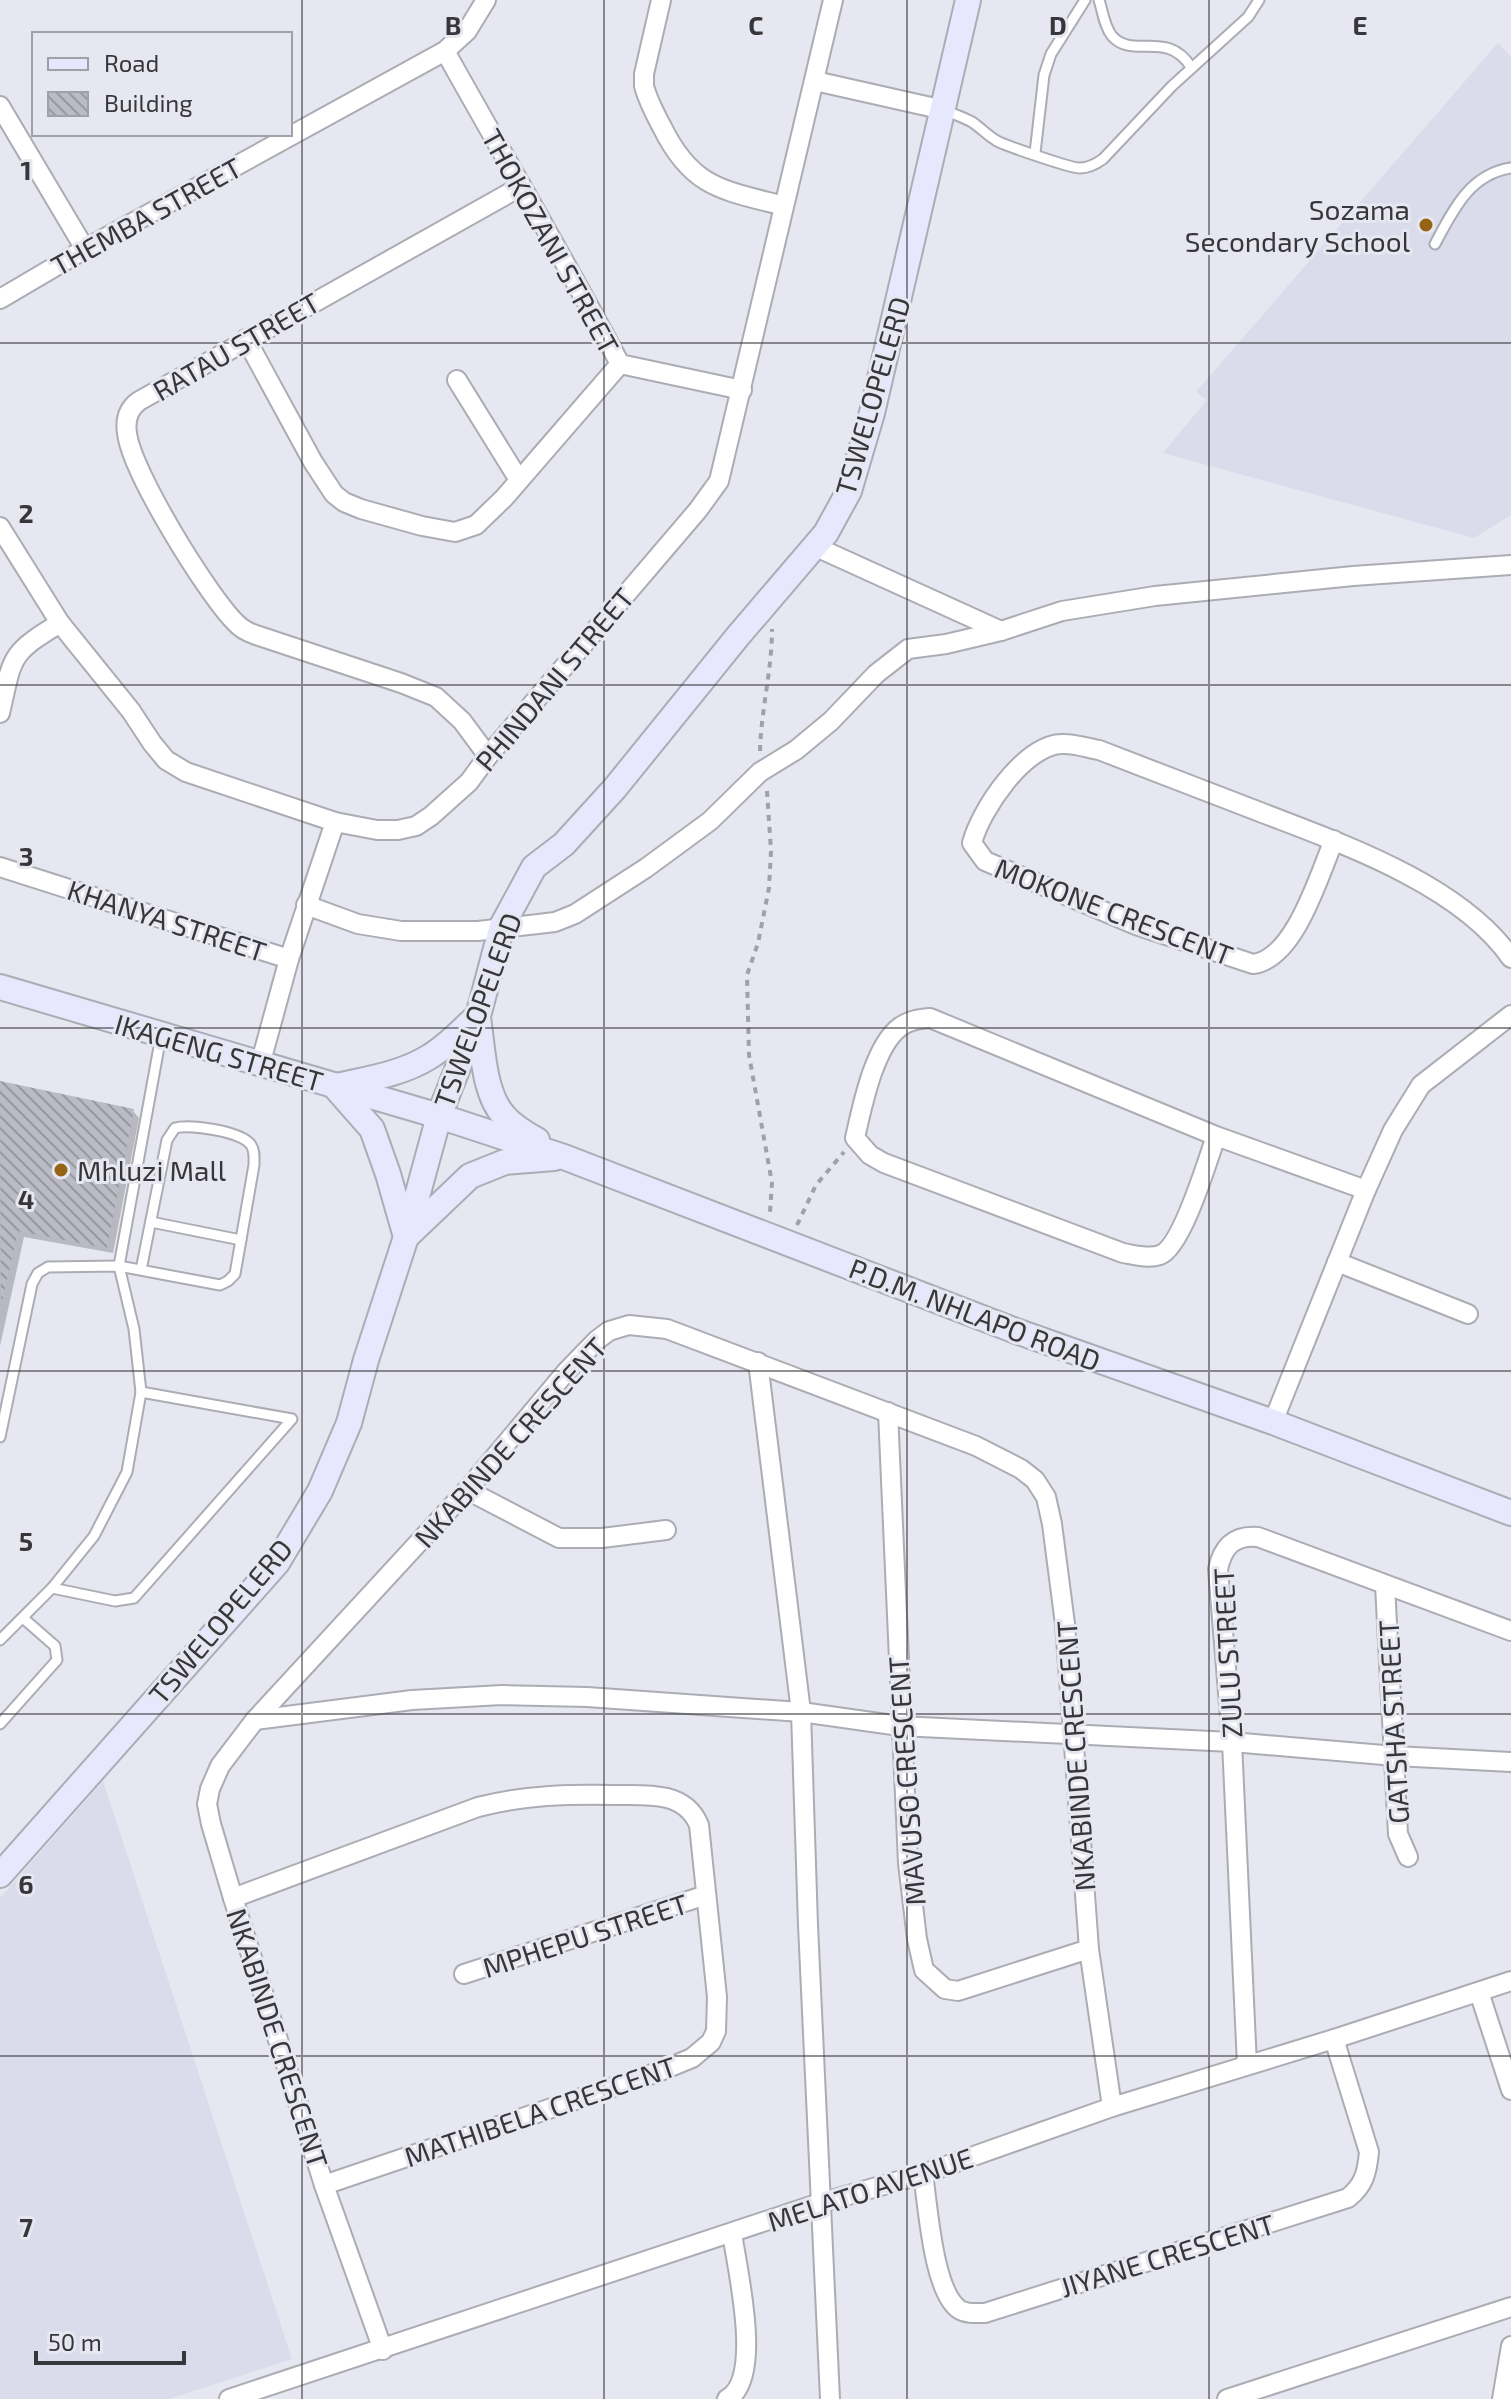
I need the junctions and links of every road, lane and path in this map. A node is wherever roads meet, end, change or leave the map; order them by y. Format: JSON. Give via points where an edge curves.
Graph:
{"nodes":[{"id":1,"x":486,"y":0,"type":"edge"},
{"id":2,"x":661,"y":0,"type":"edge"},
{"id":3,"x":833,"y":0,"type":"edge"},
{"id":4,"x":968,"y":0,"type":"edge"},
{"id":5,"x":1085,"y":0,"type":"edge"},
{"id":6,"x":1099,"y":0,"type":"edge"},
{"id":7,"x":1259,"y":0,"type":"edge"},
{"id":8,"x":445,"y":51,"type":"junction"},
{"id":9,"x":1191,"y":67,"type":"junction"},
{"id":10,"x":815,"y":81,"type":"junction"},
{"id":11,"x":944,"y":110,"type":"junction"},
{"id":12,"x":2,"y":115,"type":"edge"},
{"id":13,"x":292,"y":135,"type":"edge"},
{"id":14,"x":290,"y":136,"type":"edge"},
{"id":15,"x":1035,"y":153,"type":"junction"},
{"id":16,"x":1511,"y":168,"type":"edge"},
{"id":17,"x":520,"y":187,"type":"junction"},
{"id":18,"x":784,"y":206,"type":"junction"},
{"id":19,"x":1435,"y":244,"type":"dead end"},
{"id":20,"x":85,"y":249,"type":"junction"},
{"id":21,"x":0,"y":299,"type":"edge"},
{"id":22,"x":246,"y":339,"type":"junction"},
{"id":23,"x":620,"y":364,"type":"junction"},
{"id":24,"x":457,"y":380,"type":"dead end"},
{"id":25,"x":742,"y":390,"type":"junction"},
{"id":26,"x":519,"y":480,"type":"junction"},
{"id":27,"x":0,"y":527,"type":"edge"},
{"id":28,"x":814,"y":546,"type":"junction"},
{"id":29,"x":1511,"y":565,"type":"edge"},
{"id":30,"x":766,"y":602,"type":"junction"},
{"id":31,"x":60,"y":623,"type":"junction"},
{"id":32,"x":1001,"y":631,"type":"junction"},
{"id":33,"x":0,"y":713,"type":"edge"},
{"id":34,"x":488,"y":756,"type":"junction"},
{"id":35,"x":760,"y":772,"type":"junction"},
{"id":36,"x":335,"y":822,"type":"junction"},
{"id":37,"x":1334,"y":840,"type":"junction"},
{"id":38,"x":0,"y":867,"type":"edge"},
{"id":39,"x":306,"y":905,"type":"junction"},
{"id":40,"x":502,"y":926,"type":"junction"},
{"id":41,"x":1511,"y":958,"type":"edge"},
{"id":42,"x":289,"y":959,"type":"junction"},
{"id":43,"x":0,"y":987,"type":"edge"},
{"id":44,"x":1511,"y":1015,"type":"edge"},
{"id":45,"x":478,"y":1016,"type":"junction"},
{"id":46,"x":161,"y":1036,"type":"junction"},
{"id":47,"x":260,"y":1065,"type":"junction"},
{"id":48,"x":335,"y":1086,"type":"junction"},
{"id":49,"x":439,"y":1116,"type":"junction"},
{"id":50,"x":1216,"y":1136,"type":"junction"},
{"id":51,"x":855,"y":1138,"type":"junction"},
{"id":52,"x":564,"y":1157,"type":"junction"},
{"id":53,"x":1366,"y":1190,"type":"junction"},
{"id":54,"x":151,"y":1222,"type":"junction"},
{"id":55,"x":406,"y":1237,"type":"junction"},
{"id":56,"x":778,"y":1239,"type":"junction"},
{"id":57,"x":241,"y":1240,"type":"junction"},
{"id":58,"x":1337,"y":1262,"type":"junction"},
{"id":59,"x":119,"y":1266,"type":"junction"},
{"id":60,"x":141,"y":1270,"type":"junction"},
{"id":61,"x":1468,"y":1314,"type":"dead end"},
{"id":62,"x":758,"y":1362,"type":"junction"},
{"id":63,"x":141,"y":1392,"type":"junction"},
{"id":64,"x":888,"y":1412,"type":"junction"},
{"id":65,"x":1273,"y":1422,"type":"junction"},
{"id":66,"x":0,"y":1437,"type":"edge"},
{"id":67,"x":467,"y":1490,"type":"junction"},
{"id":68,"x":1511,"y":1513,"type":"edge"},
{"id":69,"x":666,"y":1530,"type":"dead end"},
{"id":70,"x":1385,"y":1585,"type":"junction"},
{"id":71,"x":52,"y":1588,"type":"junction"},
{"id":72,"x":23,"y":1618,"type":"junction"},
{"id":73,"x":1511,"y":1631,"type":"edge"},
{"id":74,"x":0,"y":1640,"type":"edge"},
{"id":75,"x":801,"y":1712,"type":"junction"},
{"id":76,"x":255,"y":1720,"type":"junction"},
{"id":77,"x":0,"y":1724,"type":"edge"},
{"id":78,"x":900,"y":1726,"type":"junction"},
{"id":79,"x":1076,"y":1736,"type":"junction"},
{"id":80,"x":1232,"y":1742,"type":"junction"},
{"id":81,"x":1395,"y":1756,"type":"junction"},
{"id":82,"x":1511,"y":1762,"type":"edge"},
{"id":83,"x":1408,"y":1857,"type":"dead end"},
{"id":84,"x":0,"y":1875,"type":"edge"},
{"id":85,"x":706,"y":1895,"type":"junction"},
{"id":86,"x":233,"y":1898,"type":"junction"},
{"id":87,"x":1089,"y":1949,"type":"junction"},
{"id":88,"x":464,"y":1974,"type":"dead end"},
{"id":89,"x":1511,"y":1981,"type":"edge"},
{"id":90,"x":1479,"y":1992,"type":"junction"},
{"id":91,"x":1334,"y":2039,"type":"junction"},
{"id":92,"x":1247,"y":2065,"type":"junction"},
{"id":93,"x":1511,"y":2090,"type":"edge"},
{"id":94,"x":1112,"y":2107,"type":"junction"},
{"id":95,"x":923,"y":2174,"type":"junction"},
{"id":96,"x":324,"y":2185,"type":"junction"},
{"id":97,"x":820,"y":2203,"type":"junction"},
{"id":98,"x":732,"y":2233,"type":"junction"},
{"id":99,"x":1511,"y":2307,"type":"edge"},
{"id":100,"x":1511,"y":2346,"type":"edge"},
{"id":101,"x":383,"y":2350,"type":"junction"},
{"id":102,"x":229,"y":2399,"type":"edge"},
{"id":103,"x":727,"y":2399,"type":"edge"},
{"id":104,"x":830,"y":2399,"type":"edge"},
{"id":105,"x":1227,"y":2399,"type":"edge"},
{"id":106,"x":1502,"y":2399,"type":"edge"}],
"edges":[{"from":1,"to":8,"type":"street","name":"THEMBA STREET","via":[[467,31]]},
{"from":2,"to":18,"type":"street","via":[[644,86],[676,153],[713,186]]},
{"from":3,"to":10,"type":"street","name":"PHINDANI STREET"},
{"from":4,"to":11,"type":"street","name":"TSWELOPELERD"},
{"from":5,"to":15,"type":"lane","via":[[1044,75]]},
{"from":6,"to":9,"type":"lane","via":[[1113,37],[1130,45],[1173,49]]},
{"from":7,"to":9,"type":"lane","via":[[1248,17]]},
{"from":8,"to":13,"type":"street","name":"THEMBA STREET"},
{"from":8,"to":17,"type":"street","name":"THOKOZANI STREET"},
{"from":9,"to":15,"type":"lane","via":[[1093,165],[1070,167]]},
{"from":10,"to":11,"type":"street"},
{"from":10,"to":18,"type":"street","name":"PHINDANI STREET"},
{"from":11,"to":15,"type":"lane","via":[[1000,143]]},
{"from":11,"to":28,"type":"street","name":"TSWELOPELERD","via":[[860,458],[839,510]]},
{"from":12,"to":20,"type":"street"},
{"from":14,"to":20,"type":"street","name":"THEMBA STREET"},
{"from":16,"to":19,"type":"lane","via":[[1477,181]]},
{"from":17,"to":22,"type":"street","name":"RATAU STREET"},
{"from":17,"to":23,"type":"street","name":"THOKOZANI STREET","via":[[571,269]]},
{"from":18,"to":25,"type":"street","name":"PHINDANI STREET"},
{"from":20,"to":21,"type":"street","name":"THEMBA STREET"},
{"from":22,"to":26,"type":"street","via":[[313,462],[344,502],[422,526],[464,531]]},
{"from":22,"to":34,"type":"street","name":"RATAU STREET","via":[[130,409],[126,425],[131,450],[173,531],[244,630],[436,697]]},
{"from":23,"to":25,"type":"street","name":"THOKOZANI STREET"},
{"from":23,"to":26,"type":"street"},
{"from":24,"to":26,"type":"street"},
{"from":25,"to":34,"type":"street","name":"PHINDANI STREET","via":[[724,465],[710,495]]},
{"from":27,"to":31,"type":"street","name":"PHINDANI STREET"},
{"from":28,"to":30,"type":"street","name":"TSWELOPELERD"},
{"from":28,"to":32,"type":"street"},
{"from":29,"to":32,"type":"street","via":[[1155,596],[1062,611]]},
{"from":30,"to":35,"type":"path","via":[[772,641],[760,724]]},
{"from":30,"to":40,"type":"street","name":"TSWELOPELERD","via":[[615,788],[564,844],[534,867]]},
{"from":31,"to":33,"type":"street","via":[[24,644],[15,657]]},
{"from":31,"to":36,"type":"street","name":"PHINDANI STREET","via":[[166,760],[205,780]]},
{"from":32,"to":35,"type":"street","via":[[908,649],[831,721]]},
{"from":34,"to":36,"type":"street","name":"PHINDANI STREET","via":[[469,782],[416,826],[377,830]]},
{"from":35,"to":40,"type":"street","via":[[710,821],[575,914],[555,922]]},
{"from":35,"to":56,"type":"path","via":[[768,793],[771,851],[769,888],[747,975],[749,1055]]},
{"from":36,"to":39,"type":"street","name":"KHANYA STREET"},
{"from":37,"to":37,"type":"street","name":"MOKONE CRESCENT","via":[[1099,750],[1061,744],[1026,759],[987,809],[972,843],[985,861],[1136,925],[1253,964],[1280,951],[1292,935]]},
{"from":37,"to":41,"type":"street","name":"MOKONE CRESCENT","via":[[1385,862],[1463,910]]},
{"from":38,"to":42,"type":"street","name":"KHANYA STREET"},
{"from":39,"to":40,"type":"street","via":[[358,924],[401,931]]},
{"from":39,"to":42,"type":"street","name":"KHANYA STREET"},
{"from":40,"to":45,"type":"street","name":"TSWELOPELERD"},
{"from":42,"to":47,"type":"street"},
{"from":43,"to":46,"type":"street","name":"IKAGENG STREET"},
{"from":44,"to":53,"type":"street","via":[[1421,1085]]},
{"from":45,"to":48,"type":"street","via":[[426,1060]]},
{"from":45,"to":49,"type":"street","name":"TSWELOPELERD"},
{"from":45,"to":52,"type":"street","via":[[490,1088],[504,1117]]},
{"from":46,"to":47,"type":"street","name":"IKAGENG STREET"},
{"from":46,"to":59,"type":"lane"},
{"from":47,"to":48,"type":"street","name":"IKAGENG STREET"},
{"from":48,"to":49,"type":"street","name":"IKAGENG STREET"},
{"from":48,"to":55,"type":"street","via":[[372,1129]]},
{"from":49,"to":52,"type":"street","name":"P.D.M. NHLAPO ROAD"},
{"from":49,"to":55,"type":"street","name":"TSWELOPELERD"},
{"from":50,"to":51,"type":"street","via":[[930,1018],[899,1027],[884,1046]]},
{"from":50,"to":51,"type":"street","via":[[1173,1244],[1164,1254],[1150,1257],[1123,1253],[884,1163]]},
{"from":50,"to":53,"type":"street"},
{"from":51,"to":56,"type":"path"},
{"from":52,"to":55,"type":"street","via":[[505,1162],[470,1176]]},
{"from":52,"to":56,"type":"street","name":"P.D.M. NHLAPO ROAD"},
{"from":53,"to":58,"type":"street"},
{"from":54,"to":57,"type":"lane"},
{"from":54,"to":57,"type":"lane","via":[[167,1140],[175,1128],[187,1125],[242,1137],[250,1144],[254,1165]]},
{"from":54,"to":60,"type":"lane"},
{"from":55,"to":84,"type":"street","name":"TSWELOPELERD","via":[[349,1423],[320,1491],[277,1563]]},
{"from":56,"to":65,"type":"street","name":"P.D.M. NHLAPO ROAD"},
{"from":57,"to":60,"type":"lane","via":[[235,1274],[220,1285]]},
{"from":58,"to":61,"type":"street"},
{"from":58,"to":65,"type":"street"},
{"from":59,"to":60,"type":"lane"},
{"from":59,"to":63,"type":"lane"},
{"from":59,"to":66,"type":"lane","via":[[48,1267],[38,1273]]},
{"from":62,"to":64,"type":"street","name":"NKABINDE CRESCENT"},
{"from":62,"to":67,"type":"street","name":"NKABINDE CRESCENT","via":[[667,1329],[643,1324],[618,1327],[566,1372]]},
{"from":62,"to":75,"type":"street"},
{"from":63,"to":71,"type":"lane","via":[[119,1492],[94,1536]]},
{"from":63,"to":71,"type":"lane","via":[[292,1419],[134,1598],[115,1601]]},
{"from":64,"to":78,"type":"street","name":"MAVUSO CRESCENT"},
{"from":64,"to":79,"type":"street","name":"NKABINDE CRESCENT","via":[[1021,1469],[1046,1497]]},
{"from":65,"to":68,"type":"street","name":"P.D.M. NHLAPO ROAD"},
{"from":67,"to":69,"type":"street","via":[[559,1538]]},
{"from":67,"to":76,"type":"street","name":"NKABINDE CRESCENT"},
{"from":70,"to":73,"type":"street","name":"ZULU STREET"},
{"from":70,"to":80,"type":"street","name":"ZULU STREET","via":[[1258,1537],[1242,1535],[1230,1542],[1218,1569]]},
{"from":70,"to":81,"type":"street","name":"GATSHA STREET"},
{"from":71,"to":72,"type":"lane"},
{"from":72,"to":74,"type":"lane"},
{"from":72,"to":77,"type":"lane","via":[[55,1646],[57,1660]]},
{"from":75,"to":76,"type":"street","via":[[502,1695]]},
{"from":75,"to":78,"type":"street"},
{"from":75,"to":97,"type":"street"},
{"from":76,"to":86,"type":"street","name":"NKABINDE CRESCENT","via":[[220,1766],[207,1804]]},
{"from":78,"to":79,"type":"street"},
{"from":78,"to":87,"type":"street","name":"MAVUSO CRESCENT","via":[[908,1863],[917,1939],[929,1976],[945,1989],[958,1991]]},
{"from":79,"to":80,"type":"street"},
{"from":79,"to":87,"type":"street","name":"NKABINDE CRESCENT"},
{"from":80,"to":81,"type":"street"},
{"from":80,"to":92,"type":"street","name":"ZULU STREET"},
{"from":81,"to":82,"type":"street"},
{"from":81,"to":83,"type":"street","name":"GATSHA STREET","via":[[1398,1834]]},
{"from":85,"to":86,"type":"street","name":"MATHIBELA CRESCENT","via":[[699,1825],[688,1808],[648,1795],[569,1794],[478,1807]]},
{"from":85,"to":88,"type":"street","name":"MPHEPU STREET"},
{"from":85,"to":96,"type":"street","name":"MATHIBELA CRESCENT","via":[[718,2021],[711,2042],[692,2058]]},
{"from":86,"to":96,"type":"street","name":"NKABINDE CRESCENT"},
{"from":87,"to":94,"type":"street","name":"NKABINDE CRESCENT"},
{"from":89,"to":90,"type":"street","name":"MELATO AVENUE"},
{"from":90,"to":91,"type":"street","name":"MELATO AVENUE"},
{"from":90,"to":93,"type":"street"},
{"from":91,"to":92,"type":"street","name":"MELATO AVENUE"},
{"from":91,"to":95,"type":"street","name":"JIYANE CRESCENT","via":[[1369,2152],[1360,2188],[1348,2198],[985,2313],[963,2312],[949,2300],[940,2281]]},
{"from":92,"to":94,"type":"street","name":"MELATO AVENUE"},
{"from":94,"to":95,"type":"street","name":"MELATO AVENUE"},
{"from":95,"to":97,"type":"street","name":"MELATO AVENUE"},
{"from":96,"to":101,"type":"street","name":"NKABINDE CRESCENT"},
{"from":97,"to":98,"type":"street","name":"MELATO AVENUE"},
{"from":97,"to":104,"type":"street"},
{"from":98,"to":101,"type":"street","name":"MELATO AVENUE"},
{"from":98,"to":103,"type":"street","via":[[747,2351],[739,2389]]},
{"from":99,"to":105,"type":"street"},
{"from":100,"to":106,"type":"street"},
{"from":101,"to":102,"type":"street","name":"MELATO AVENUE"}]}
